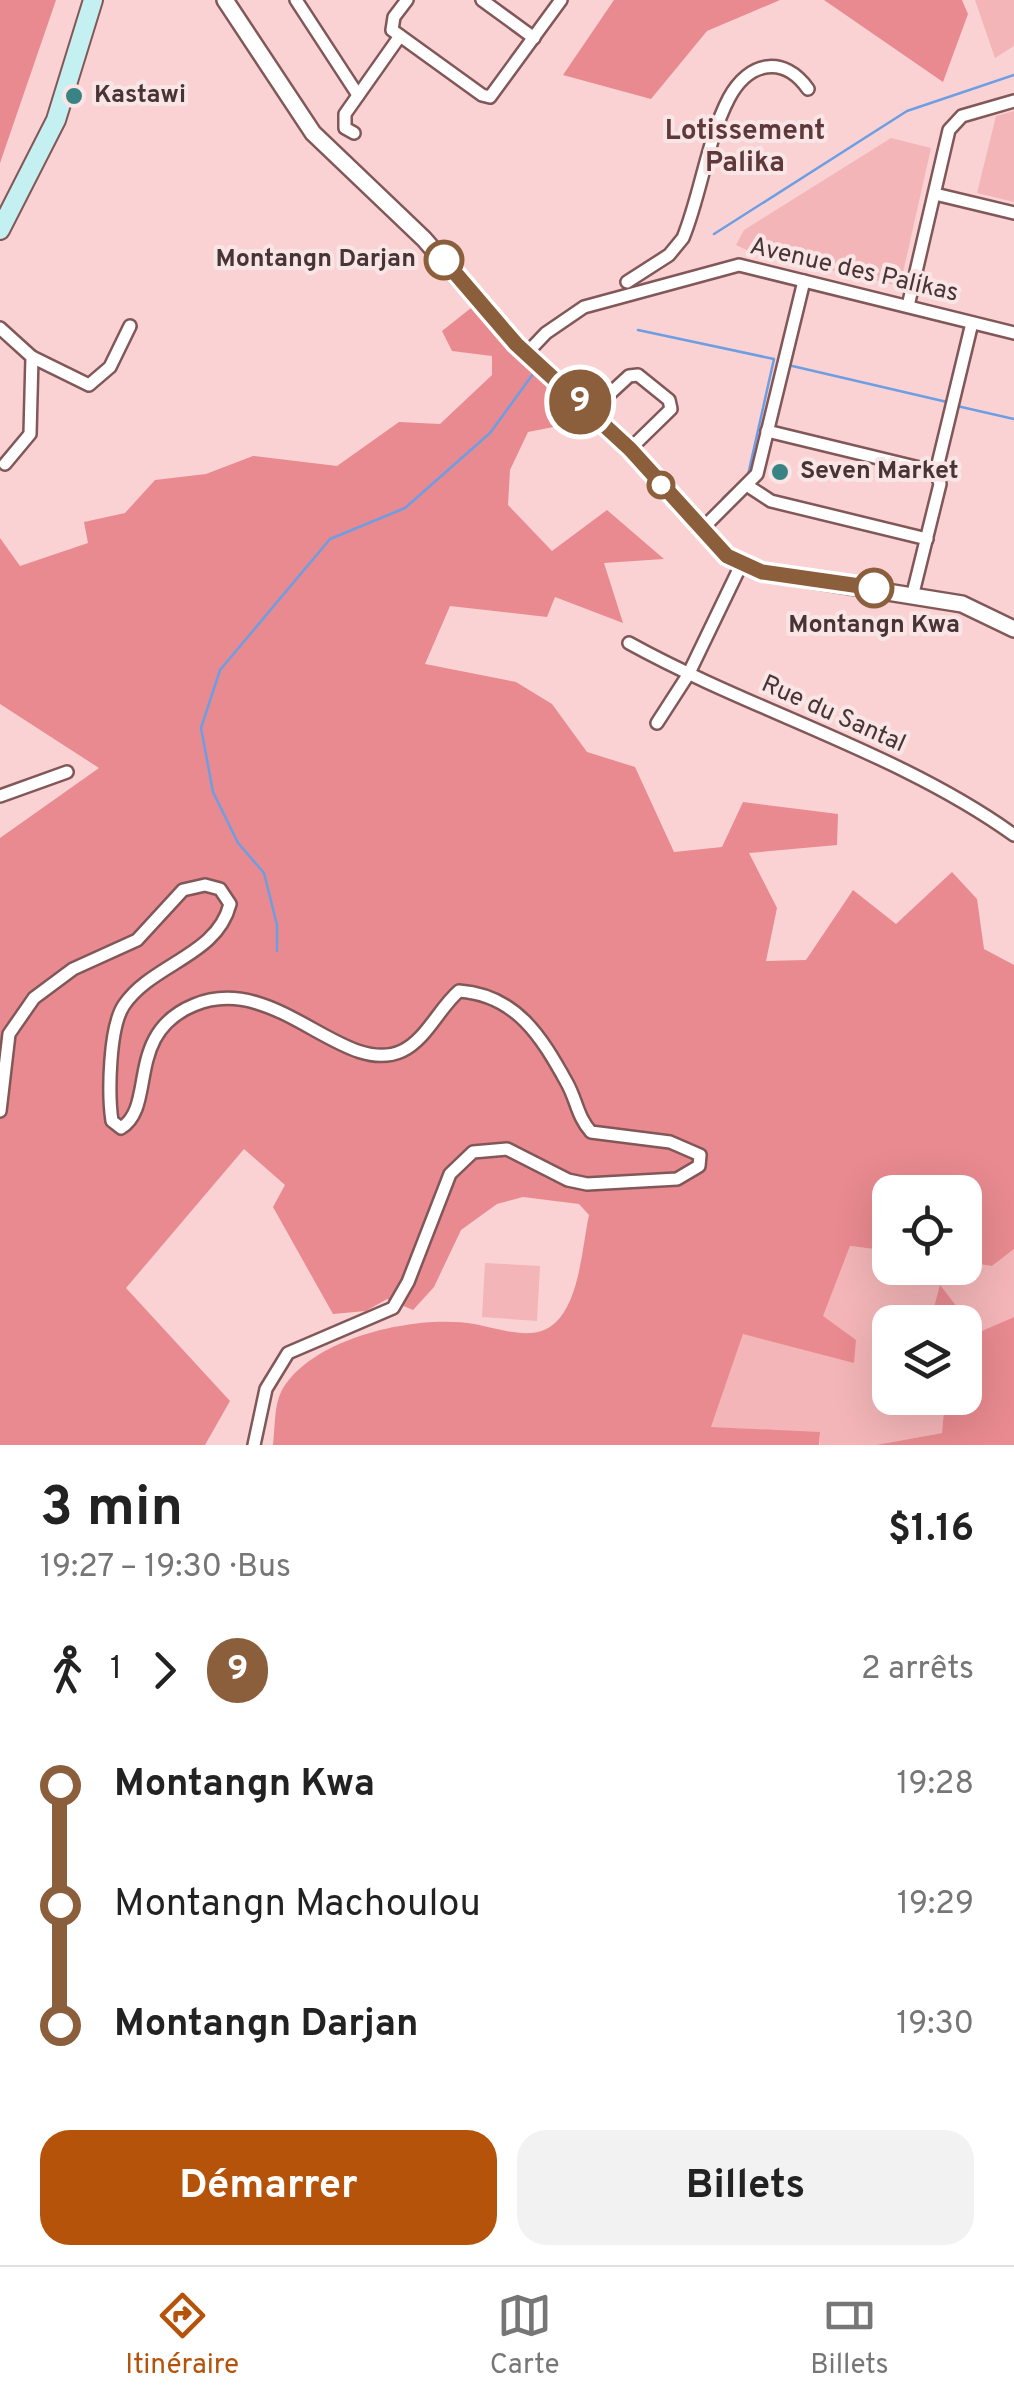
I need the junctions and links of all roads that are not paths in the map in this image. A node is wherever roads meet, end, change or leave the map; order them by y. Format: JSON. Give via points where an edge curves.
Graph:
{"nodes":[{"id":1,"x":93,"y":0,"type":"edge"},
{"id":2,"x":225,"y":0,"type":"edge"},
{"id":3,"x":296,"y":0,"type":"edge"},
{"id":4,"x":407,"y":0,"type":"edge"},
{"id":5,"x":482,"y":0,"type":"edge"},
{"id":6,"x":561,"y":0,"type":"edge"},
{"id":7,"x":400,"y":36,"type":"junction"},
{"id":8,"x":534,"y":38,"type":"junction"},
{"id":9,"x":808,"y":89,"type":"dead end"},
{"id":10,"x":358,"y":95,"type":"junction"},
{"id":11,"x":1011,"y":98,"type":"edge"},
{"id":12,"x":354,"y":133,"type":"dead end"},
{"id":13,"x":935,"y":194,"type":"junction"},
{"id":14,"x":1014,"y":213,"type":"edge"},
{"id":15,"x":0,"y":230,"type":"edge"},
{"id":16,"x":652,"y":267,"type":"junction"},
{"id":17,"x":627,"y":282,"type":"dead end"},
{"id":18,"x":804,"y":282,"type":"junction"},
{"id":19,"x":661,"y":287,"type":"junction"},
{"id":20,"x":908,"y":306,"type":"junction"},
{"id":21,"x":972,"y":322,"type":"junction"},
{"id":22,"x":130,"y":326,"type":"dead end"},
{"id":23,"x":0,"y":328,"type":"edge"},
{"id":24,"x":1014,"y":333,"type":"edge"},
{"id":25,"x":526,"y":354,"type":"junction"},
{"id":26,"x":32,"y":357,"type":"junction"},
{"id":27,"x":590,"y":412,"type":"junction"},
{"id":28,"x":768,"y":431,"type":"junction"},
{"id":29,"x":630,"y":449,"type":"junction"},
{"id":30,"x":5,"y":464,"type":"dead end"},
{"id":31,"x":936,"y":472,"type":"junction"},
{"id":32,"x":748,"y":486,"type":"junction"},
{"id":33,"x":701,"y":530,"type":"junction"},
{"id":34,"x":926,"y":539,"type":"junction"},
{"id":35,"x":741,"y":565,"type":"junction"},
{"id":36,"x":912,"y":593,"type":"junction"},
{"id":37,"x":1014,"y":629,"type":"edge"},
{"id":38,"x":629,"y":643,"type":"dead end"},
{"id":39,"x":688,"y":676,"type":"junction"},
{"id":40,"x":657,"y":722,"type":"dead end"},
{"id":41,"x":67,"y":772,"type":"dead end"},
{"id":42,"x":0,"y":796,"type":"edge"},
{"id":43,"x":1014,"y":835,"type":"edge"},
{"id":44,"x":0,"y":1111,"type":"edge"},
{"id":45,"x":254,"y":1445,"type":"edge"}],
"edges":[{"from":1,"to":15,"type":"main road","via":[[56,120]]},
{"from":2,"to":25,"type":"street","via":[[312,133],[424,239]]},
{"from":3,"to":10,"type":"street"},
{"from":4,"to":7,"type":"street","via":[[394,18],[392,30]]},
{"from":5,"to":8,"type":"street"},
{"from":6,"to":8,"type":"street"},
{"from":7,"to":8,"type":"street","via":[[490,97]]},
{"from":7,"to":10,"type":"street"},
{"from":9,"to":16,"type":"street","via":[[794,71],[775,64],[736,89],[684,238]]},
{"from":10,"to":12,"type":"street","via":[[344,122]]},
{"from":11,"to":13,"type":"street","via":[[962,116],[949,130]]},
{"from":13,"to":14,"type":"street"},
{"from":13,"to":20,"type":"street"},
{"from":16,"to":17,"type":"street"},
{"from":16,"to":19,"type":"street"},
{"from":18,"to":19,"type":"street","name":"Avenue des Palikas","via":[[740,266]]},
{"from":18,"to":20,"type":"street","name":"Avenue des Palikas"},
{"from":18,"to":28,"type":"street"},
{"from":19,"to":25,"type":"street","name":"Avenue des Palikas","via":[[584,307]]},
{"from":20,"to":21,"type":"street","name":"Avenue des Palikas"},
{"from":21,"to":24,"type":"street","name":"Avenue des Palikas"},
{"from":21,"to":31,"type":"street"},
{"from":22,"to":26,"type":"street","via":[[110,367],[89,385]]},
{"from":23,"to":26,"type":"street"},
{"from":25,"to":27,"type":"street"},
{"from":26,"to":30,"type":"street","via":[[30,434]]},
{"from":27,"to":29,"type":"street"},
{"from":27,"to":29,"type":"street","via":[[629,376],[638,375],[669,400],[672,409]]},
{"from":28,"to":31,"type":"street"},
{"from":28,"to":32,"type":"street"},
{"from":29,"to":33,"type":"street"},
{"from":31,"to":34,"type":"street","via":[[940,484]]},
{"from":32,"to":33,"type":"street"},
{"from":32,"to":34,"type":"street","via":[[771,502]]},
{"from":33,"to":35,"type":"street"},
{"from":34,"to":36,"type":"street"},
{"from":35,"to":36,"type":"street"},
{"from":35,"to":39,"type":"street"},
{"from":36,"to":37,"type":"street","via":[[962,604]]},
{"from":38,"to":39,"type":"street","name":"Rue du Santal"},
{"from":39,"to":40,"type":"street"},
{"from":39,"to":43,"type":"street","name":"Rue du Santal","via":[[939,785]]},
{"from":41,"to":42,"type":"street"},
{"from":44,"to":45,"type":"street","via":[[9,1034],[18,1015],[52,982],[136,940],[183,890],[205,884],[220,888],[230,904],[226,921],[137,991],[116,1026],[108,1098],[112,1121],[121,1128],[140,1105],[146,1056],[178,1014],[197,1003],[242,997],[373,1057],[406,1050],[459,991],[497,998],[528,1021],[591,1132],[670,1142],[700,1155],[700,1166],[677,1179],[609,1185],[568,1180],[507,1149],[473,1152],[450,1174],[393,1308],[288,1353],[266,1389]]}]}
